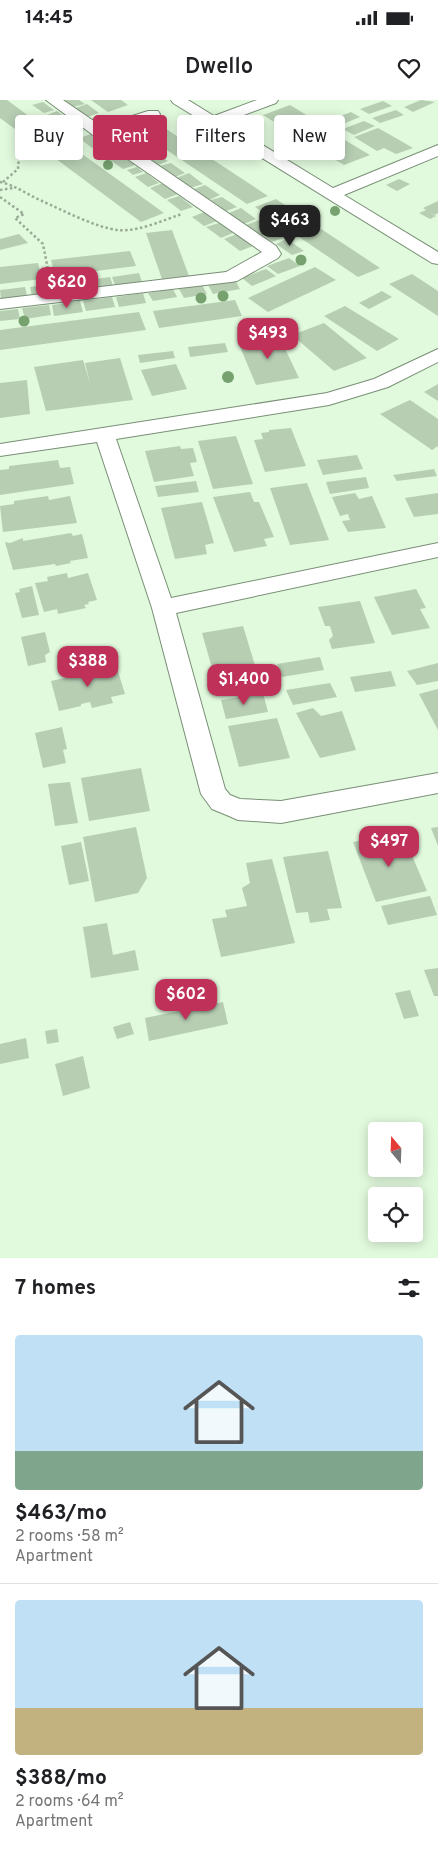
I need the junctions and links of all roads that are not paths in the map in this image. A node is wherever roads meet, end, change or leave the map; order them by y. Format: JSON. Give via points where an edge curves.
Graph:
{"nodes":[{"id":1,"x":53,"y":100,"type":"edge"},
{"id":2,"x":178,"y":100,"type":"edge"},
{"id":3,"x":271,"y":100,"type":"edge"},
{"id":4,"x":153,"y":114,"type":"dead end"},
{"id":5,"x":150,"y":115,"type":"edge"},
{"id":6,"x":204,"y":115,"type":"edge"},
{"id":7,"x":230,"y":115,"type":"edge"},
{"id":8,"x":93,"y":127,"type":"edge"},
{"id":9,"x":438,"y":150,"type":"edge"},
{"id":10,"x":264,"y":152,"type":"edge"},
{"id":11,"x":140,"y":160,"type":"edge"},
{"id":12,"x":332,"y":194,"type":"junction"},
{"id":13,"x":438,"y":259,"type":"edge"},
{"id":14,"x":0,"y":304,"type":"edge"},
{"id":15,"x":438,"y":354,"type":"edge"},
{"id":16,"x":104,"y":435,"type":"junction"},
{"id":17,"x":0,"y":450,"type":"edge"},
{"id":18,"x":438,"y":550,"type":"edge"},
{"id":19,"x":162,"y":608,"type":"junction"},
{"id":20,"x":438,"y":784,"type":"edge"}],
"edges":[{"from":1,"to":8,"type":"street"},
{"from":2,"to":6,"type":"street"},
{"from":3,"to":7,"type":"street"},
{"from":4,"to":5,"type":"street"},
{"from":9,"to":12,"type":"street"},
{"from":10,"to":12,"type":"street"},
{"from":11,"to":14,"type":"street","via":[[272,254],[228,278]]},
{"from":12,"to":13,"type":"street"},
{"from":15,"to":16,"type":"street","via":[[381,383],[329,399]]},
{"from":16,"to":17,"type":"street"},
{"from":16,"to":19,"type":"street"},
{"from":18,"to":19,"type":"street"},
{"from":19,"to":20,"type":"street","via":[[214,794],[221,802],[238,809],[281,812]]}]}
